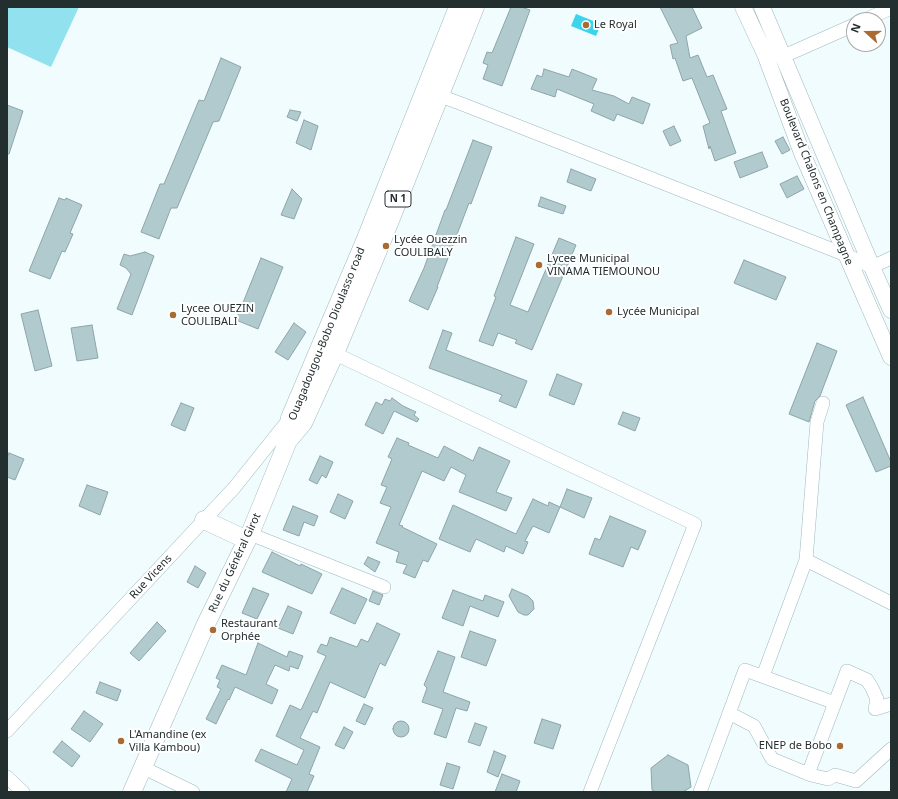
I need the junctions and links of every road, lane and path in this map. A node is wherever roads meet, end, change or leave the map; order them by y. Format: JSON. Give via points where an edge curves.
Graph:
{"nodes":[{"id":1,"x":458,"y":7,"type":"edge"},
{"id":2,"x":475,"y":7,"type":"edge"},
{"id":3,"x":743,"y":7,"type":"edge"},
{"id":4,"x":762,"y":7,"type":"edge"},
{"id":5,"x":846,"y":29,"type":"edge"},
{"id":6,"x":765,"y":54,"type":"junction"},
{"id":7,"x":784,"y":56,"type":"junction"},
{"id":8,"x":432,"y":93,"type":"junction"},
{"id":9,"x":846,"y":255,"type":"junction"},
{"id":10,"x":891,"y":258,"type":"edge"},
{"id":11,"x":872,"y":267,"type":"junction"},
{"id":12,"x":887,"y":289,"type":"edge"},
{"id":13,"x":891,"y":310,"type":"edge"},
{"id":14,"x":327,"y":350,"type":"junction"},
{"id":15,"x":891,"y":357,"type":"edge"},
{"id":16,"x":823,"y":403,"type":"dead end"},
{"id":17,"x":290,"y":418,"type":"junction"},
{"id":18,"x":287,"y":443,"type":"junction"},
{"id":19,"x":204,"y":520,"type":"junction"},
{"id":20,"x":248,"y":537,"type":"junction"},
{"id":21,"x":806,"y":560,"type":"junction"},
{"id":22,"x":384,"y":587,"type":"dead end"},
{"id":23,"x":891,"y":603,"type":"edge"},
{"id":24,"x":763,"y":676,"type":"junction"},
{"id":25,"x":835,"y":704,"type":"junction"},
{"id":26,"x":891,"y":704,"type":"edge"},
{"id":27,"x":729,"y":713,"type":"junction"},
{"id":28,"x":7,"y":731,"type":"edge"},
{"id":29,"x":891,"y":749,"type":"edge"},
{"id":30,"x":142,"y":767,"type":"junction"},
{"id":31,"x":808,"y":774,"type":"junction"},
{"id":32,"x":7,"y":777,"type":"edge"},
{"id":33,"x":23,"y":792,"type":"edge"},
{"id":34,"x":132,"y":792,"type":"edge"},
{"id":35,"x":193,"y":792,"type":"edge"},
{"id":36,"x":590,"y":792,"type":"edge"},
{"id":37,"x":700,"y":792,"type":"edge"}],
"edges":[{"from":1,"to":8,"type":"highway","name":"Ouagadougou-Bobo Dioulasso road","number":"N 1"},
{"from":2,"to":8,"type":"highway","name":"Ouagadougou-Bobo Dioulasso road","number":"N 1"},
{"from":3,"to":6,"type":"main road","name":"Boulevard Chalons en Champagne"},
{"from":4,"to":7,"type":"main road","name":"Boulevard Chalons en Champagne"},
{"from":5,"to":7,"type":"street"},
{"from":6,"to":7,"type":"street"},
{"from":6,"to":9,"type":"main road","name":"Boulevard Chalons en Champagne","via":[[802,153]]},
{"from":7,"to":11,"type":"main road","name":"Boulevard Chalons en Champagne"},
{"from":8,"to":9,"type":"street"},
{"from":8,"to":14,"type":"highway","name":"Ouagadougou-Bobo Dioulasso road","number":"N 1","via":[[365,241]]},
{"from":9,"to":11,"type":"street"},
{"from":9,"to":15,"type":"main road","name":"Boulevard Chalons en Champagne"},
{"from":10,"to":11,"type":"street"},
{"from":11,"to":12,"type":"main road","name":"Boulevard Chalons en Champagne"},
{"from":12,"to":13,"type":"main road","name":"Boulevard Chalons en Champagne"},
{"from":14,"to":17,"type":"highway","name":"Ouagadougou-Bobo Dioulasso road","number":"N 1"},
{"from":14,"to":18,"type":"highway","name":"Ouagadougou-Bobo Dioulasso road","number":"N 1","via":[[302,423]]},
{"from":14,"to":36,"type":"street","via":[[695,524]]},
{"from":16,"to":21,"type":"street","via":[[817,422]]},
{"from":17,"to":18,"type":"highway","name":"Ouagadougou-Bobo Dioulasso road","number":"N 1"},
{"from":17,"to":19,"type":"street","name":"Rue Vicens","via":[[234,488]]},
{"from":18,"to":20,"type":"highway","name":"Rue du Général Girot","number":"N 1"},
{"from":19,"to":20,"type":"highway"},
{"from":19,"to":28,"type":"street","name":"Rue Vicens"},
{"from":20,"to":22,"type":"street"},
{"from":20,"to":30,"type":"highway","name":"Rue du Général Girot","number":"N 1"},
{"from":21,"to":23,"type":"street"},
{"from":21,"to":24,"type":"street"},
{"from":24,"to":25,"type":"street"},
{"from":24,"to":27,"type":"street","via":[[745,670]]},
{"from":25,"to":26,"type":"street","via":[[847,672],[867,680],[877,699],[875,709]]},
{"from":25,"to":31,"type":"street"},
{"from":27,"to":31,"type":"street","via":[[754,726],[772,759]]},
{"from":27,"to":37,"type":"street"},
{"from":29,"to":31,"type":"street","via":[[856,781],[835,775],[828,780]]},
{"from":30,"to":34,"type":"highway","name":"Rue du Général Girot","number":"N 1"},
{"from":30,"to":35,"type":"street"},
{"from":32,"to":33,"type":"street"}]}
